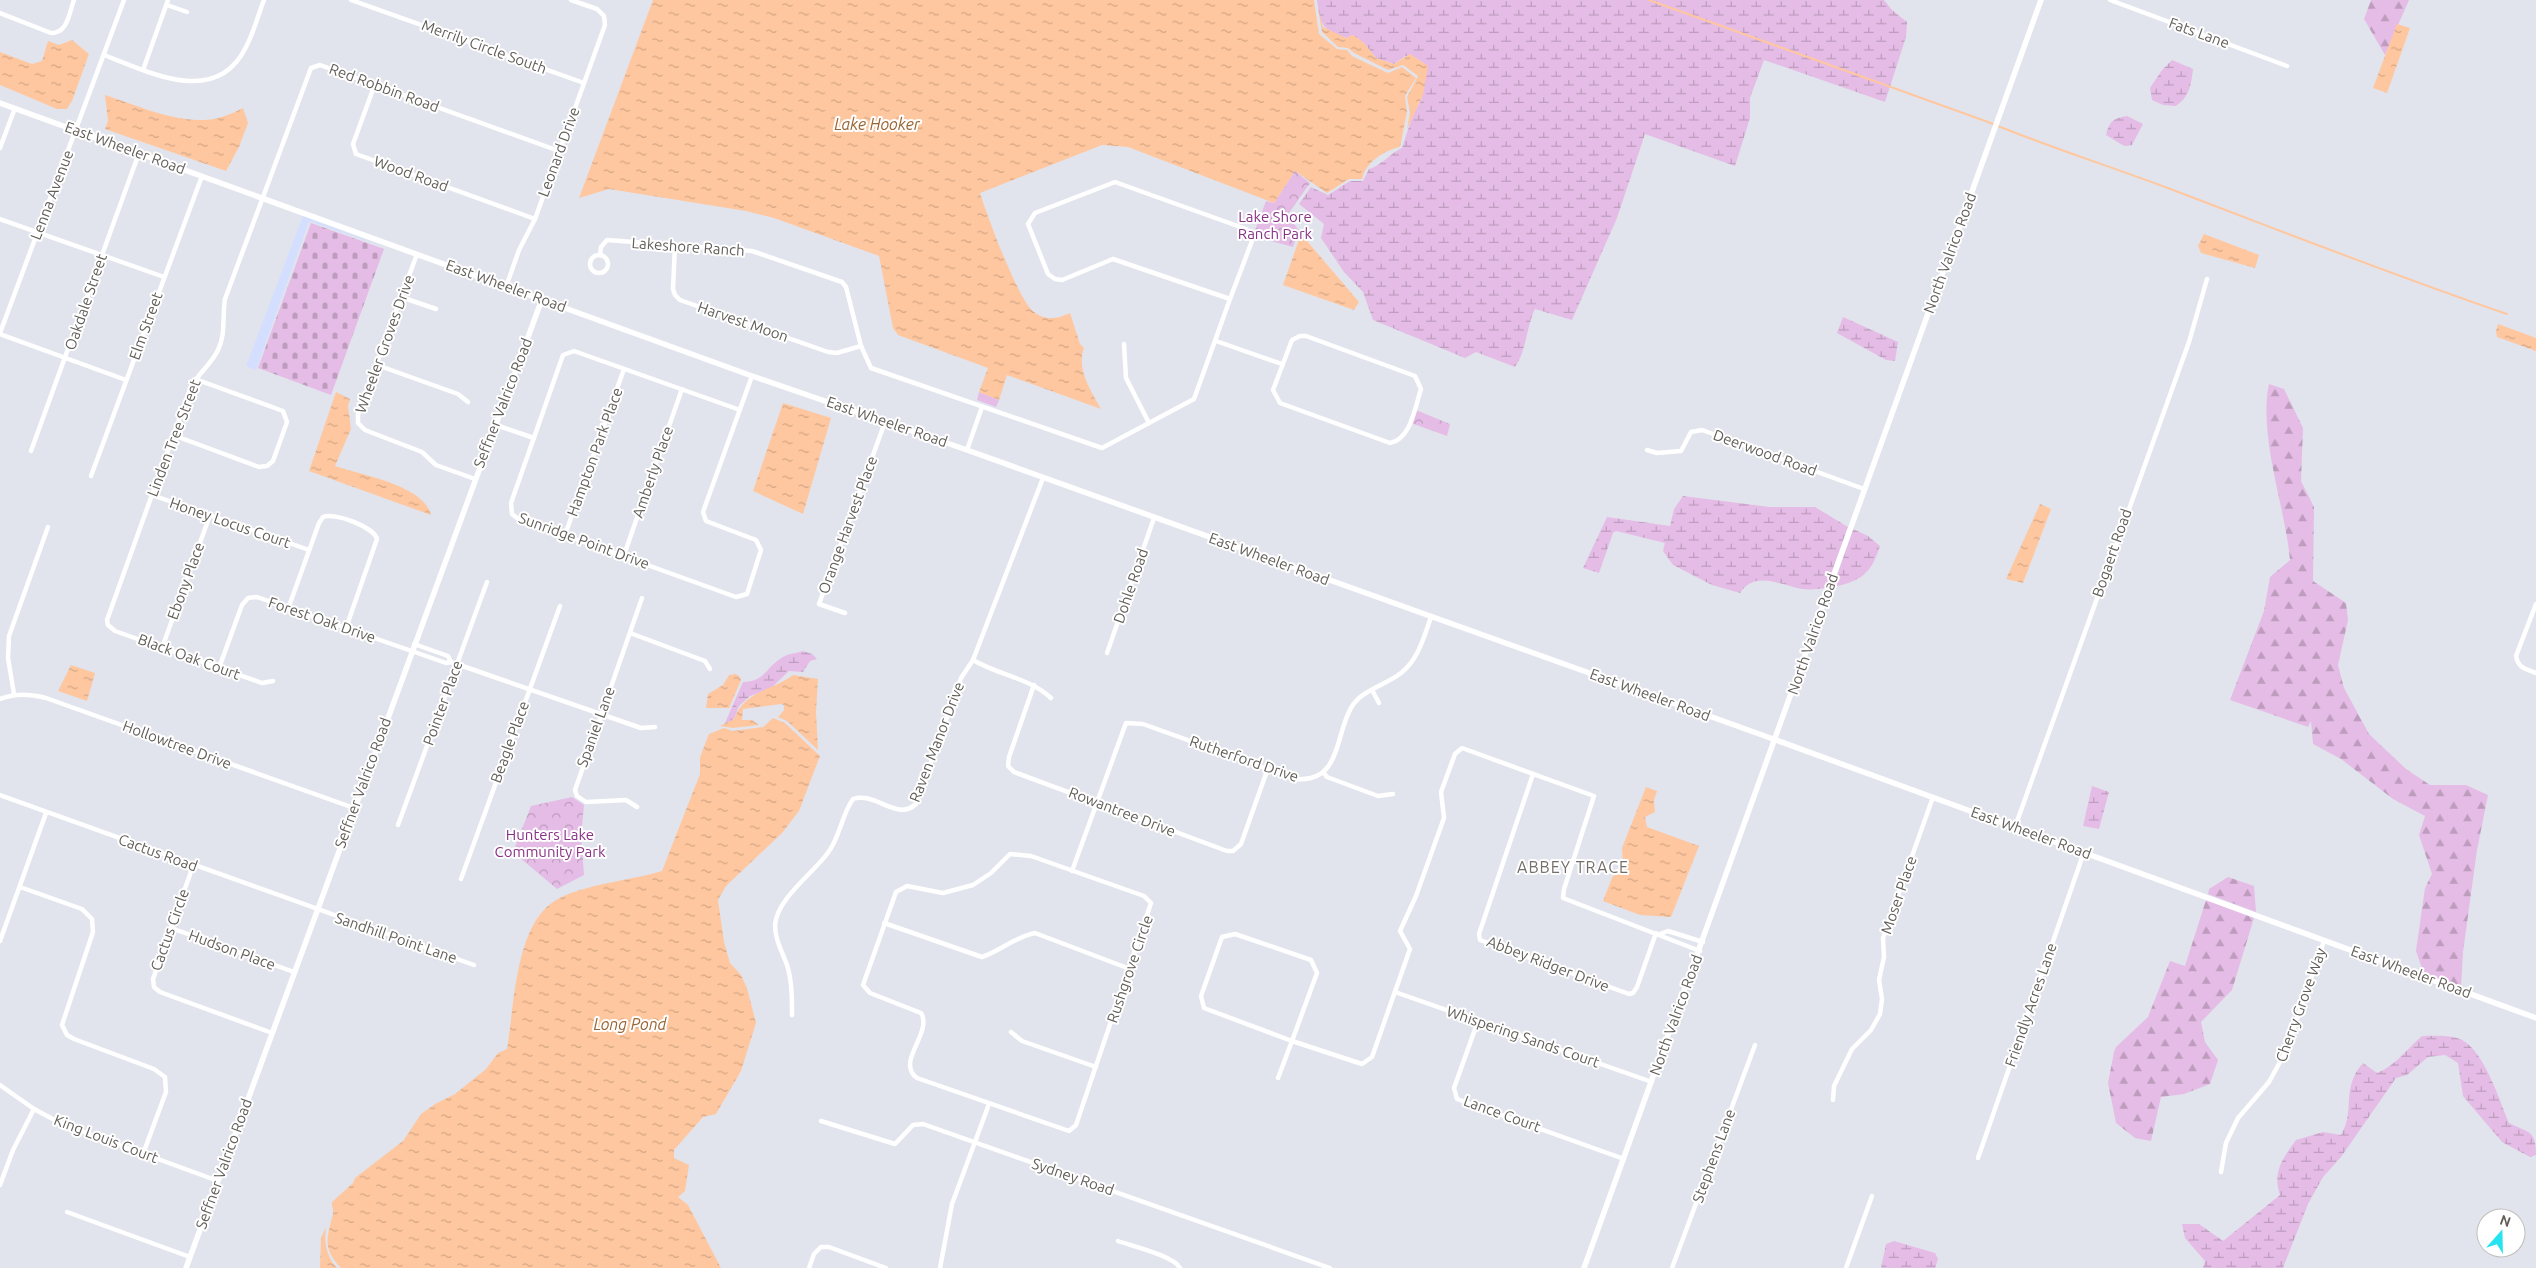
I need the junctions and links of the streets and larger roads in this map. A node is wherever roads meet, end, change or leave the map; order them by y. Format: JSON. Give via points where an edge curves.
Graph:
{"nodes":[{"id":1,"x":74,"y":0,"type":"edge"},
{"id":2,"x":124,"y":0,"type":"edge"},
{"id":3,"x":264,"y":0,"type":"edge"},
{"id":4,"x":351,"y":0,"type":"edge"},
{"id":5,"x":571,"y":0,"type":"edge"},
{"id":6,"x":2041,"y":0,"type":"edge"},
{"id":7,"x":2110,"y":0,"type":"edge"},
{"id":8,"x":168,"y":2,"type":"edge"},
{"id":9,"x":187,"y":12,"type":"dead end"},
{"id":10,"x":0,"y":13,"type":"edge"},
{"id":11,"x":104,"y":55,"type":"junction"},
{"id":12,"x":2287,"y":66,"type":"dead end"},
{"id":13,"x":143,"y":70,"type":"junction"},
{"id":14,"x":584,"y":83,"type":"junction"},
{"id":15,"x":375,"y":84,"type":"junction"},
{"id":16,"x":0,"y":102,"type":"edge"},
{"id":17,"x":15,"y":108,"type":"junction"},
{"id":18,"x":76,"y":130,"type":"junction"},
{"id":19,"x":0,"y":148,"type":"edge"},
{"id":20,"x":559,"y":151,"type":"junction"},
{"id":21,"x":140,"y":153,"type":"junction"},
{"id":22,"x":202,"y":176,"type":"junction"},
{"id":23,"x":262,"y":197,"type":"junction"},
{"id":24,"x":0,"y":219,"type":"edge"},
{"id":25,"x":535,"y":219,"type":"junction"},
{"id":26,"x":37,"y":232,"type":"junction"},
{"id":27,"x":676,"y":245,"type":"junction"},
{"id":28,"x":417,"y":254,"type":"junction"},
{"id":29,"x":600,"y":255,"type":"junction"},
{"id":30,"x":102,"y":256,"type":"junction"},
{"id":31,"x":164,"y":277,"type":"junction"},
{"id":32,"x":2207,"y":279,"type":"dead end"},
{"id":33,"x":506,"y":287,"type":"junction"},
{"id":34,"x":401,"y":297,"type":"junction"},
{"id":35,"x":542,"y":299,"type":"junction"},
{"id":36,"x":1230,"y":299,"type":"junction"},
{"id":37,"x":436,"y":309,"type":"dead end"},
{"id":38,"x":0,"y":333,"type":"edge"},
{"id":39,"x":1216,"y":341,"type":"junction"},
{"id":40,"x":1124,"y":344,"type":"dead end"},
{"id":41,"x":861,"y":346,"type":"junction"},
{"id":42,"x":67,"y":358,"type":"junction"},
{"id":43,"x":1282,"y":364,"type":"junction"},
{"id":44,"x":377,"y":365,"type":"junction"},
{"id":45,"x":624,"y":369,"type":"junction"},
{"id":46,"x":752,"y":376,"type":"junction"},
{"id":47,"x":195,"y":378,"type":"junction"},
{"id":48,"x":126,"y":380,"type":"junction"},
{"id":49,"x":682,"y":389,"type":"junction"},
{"id":50,"x":468,"y":402,"type":"dead end"},
{"id":51,"x":982,"y":407,"type":"junction"},
{"id":52,"x":740,"y":410,"type":"junction"},
{"id":53,"x":885,"y":422,"type":"junction"},
{"id":54,"x":1149,"y":423,"type":"junction"},
{"id":55,"x":496,"y":425,"type":"junction"},
{"id":56,"x":173,"y":435,"type":"junction"},
{"id":57,"x":534,"y":438,"type":"junction"},
{"id":58,"x":967,"y":450,"type":"junction"},
{"id":59,"x":1647,"y":450,"type":"dead end"},
{"id":60,"x":31,"y":451,"type":"dead end"},
{"id":61,"x":91,"y":476,"type":"dead end"},
{"id":62,"x":1043,"y":478,"type":"junction"},
{"id":63,"x":475,"y":479,"type":"junction"},
{"id":64,"x":1864,"y":489,"type":"junction"},
{"id":65,"x":152,"y":495,"type":"junction"},
{"id":66,"x":210,"y":515,"type":"junction"},
{"id":67,"x":1154,"y":518,"type":"junction"},
{"id":68,"x":48,"y":527,"type":"dead end"},
{"id":69,"x":565,"y":536,"type":"junction"},
{"id":70,"x":309,"y":550,"type":"junction"},
{"id":71,"x":624,"y":556,"type":"junction"},
{"id":72,"x":488,"y":582,"type":"dead end"},
{"id":73,"x":642,"y":598,"type":"dead end"},
{"id":74,"x":2536,"y":604,"type":"edge"},
{"id":75,"x":560,"y":606,"type":"dead end"},
{"id":76,"x":288,"y":609,"type":"junction"},
{"id":77,"x":845,"y":613,"type":"dead end"},
{"id":78,"x":1431,"y":617,"type":"junction"},
{"id":79,"x":108,"y":625,"type":"joint"},
{"id":80,"x":346,"y":628,"type":"junction"},
{"id":81,"x":630,"y":633,"type":"junction"},
{"id":82,"x":414,"y":644,"type":"junction"},
{"id":83,"x":162,"y":648,"type":"junction"},
{"id":84,"x":412,"y":651,"type":"junction"},
{"id":85,"x":1108,"y":654,"type":"dead end"},
{"id":86,"x":974,"y":660,"type":"junction"},
{"id":87,"x":451,"y":662,"type":"junction"},
{"id":88,"x":458,"y":664,"type":"junction"},
{"id":89,"x":219,"y":668,"type":"junction"},
{"id":90,"x":710,"y":669,"type":"dead end"},
{"id":91,"x":2536,"y":673,"type":"edge"},
{"id":92,"x":273,"y":681,"type":"dead end"},
{"id":93,"x":1034,"y":686,"type":"junction"},
{"id":94,"x":529,"y":690,"type":"junction"},
{"id":95,"x":1372,"y":690,"type":"junction"},
{"id":96,"x":14,"y":694,"type":"junction"},
{"id":97,"x":1051,"y":698,"type":"dead end"},
{"id":98,"x":0,"y":699,"type":"edge"},
{"id":99,"x":1379,"y":703,"type":"dead end"},
{"id":100,"x":601,"y":715,"type":"junction"},
{"id":101,"x":655,"y":727,"type":"dead end"},
{"id":102,"x":1776,"y":740,"type":"junction"},
{"id":103,"x":1268,"y":768,"type":"junction"},
{"id":104,"x":1323,"y":772,"type":"junction"},
{"id":105,"x":1533,"y":774,"type":"junction"},
{"id":106,"x":1393,"y":794,"type":"dead end"},
{"id":107,"x":0,"y":795,"type":"edge"},
{"id":108,"x":1933,"y":798,"type":"junction"},
{"id":109,"x":1096,"y":804,"type":"junction"},
{"id":110,"x":638,"y":806,"type":"dead end"},
{"id":111,"x":354,"y":808,"type":"junction"},
{"id":112,"x":46,"y":813,"type":"junction"},
{"id":113,"x":398,"y":825,"type":"dead end"},
{"id":114,"x":2015,"y":827,"type":"junction"},
{"id":115,"x":2084,"y":852,"type":"junction"},
{"id":116,"x":193,"y":866,"type":"junction"},
{"id":117,"x":1072,"y":871,"type":"junction"},
{"id":118,"x":461,"y":879,"type":"dead end"},
{"id":119,"x":20,"y":887,"type":"junction"},
{"id":120,"x":317,"y":910,"type":"junction"},
{"id":121,"x":884,"y":923,"type":"junction"},
{"id":122,"x":171,"y":928,"type":"junction"},
{"id":123,"x":1658,"y":934,"type":"junction"},
{"id":124,"x":1679,"y":934,"type":"junction"},
{"id":125,"x":2324,"y":940,"type":"junction"},
{"id":126,"x":0,"y":941,"type":"edge"},
{"id":127,"x":1676,"y":942,"type":"junction"},
{"id":128,"x":1703,"y":942,"type":"junction"},
{"id":129,"x":1700,"y":951,"type":"junction"},
{"id":130,"x":474,"y":965,"type":"dead end"},
{"id":131,"x":1130,"y":969,"type":"junction"},
{"id":132,"x":294,"y":972,"type":"junction"},
{"id":133,"x":1395,"y":992,"type":"junction"},
{"id":134,"x":792,"y":1015,"type":"dead end"},
{"id":135,"x":2536,"y":1018,"type":"edge"},
{"id":136,"x":1478,"y":1021,"type":"junction"},
{"id":137,"x":1011,"y":1032,"type":"dead end"},
{"id":138,"x":272,"y":1033,"type":"junction"},
{"id":139,"x":1292,"y":1041,"type":"junction"},
{"id":140,"x":1755,"y":1045,"type":"dead end"},
{"id":141,"x":1096,"y":1067,"type":"junction"},
{"id":142,"x":1278,"y":1078,"type":"dead end"},
{"id":143,"x":1652,"y":1082,"type":"junction"},
{"id":144,"x":0,"y":1085,"type":"edge"},
{"id":145,"x":1833,"y":1100,"type":"dead end"},
{"id":146,"x":989,"y":1104,"type":"junction"},
{"id":147,"x":34,"y":1109,"type":"junction"},
{"id":148,"x":821,"y":1121,"type":"dead end"},
{"id":149,"x":974,"y":1143,"type":"junction"},
{"id":150,"x":143,"y":1154,"type":"junction"},
{"id":151,"x":1978,"y":1158,"type":"dead end"},
{"id":152,"x":1624,"y":1159,"type":"junction"},
{"id":153,"x":2221,"y":1172,"type":"dead end"},
{"id":154,"x":218,"y":1181,"type":"junction"},
{"id":155,"x":0,"y":1185,"type":"edge"},
{"id":156,"x":1872,"y":1196,"type":"dead end"},
{"id":157,"x":67,"y":1212,"type":"dead end"},
{"id":158,"x":1118,"y":1241,"type":"dead end"},
{"id":159,"x":190,"y":1257,"type":"junction"},
{"id":160,"x":876,"y":1266,"type":"edge"},
{"id":161,"x":186,"y":1268,"type":"edge"},
{"id":162,"x":810,"y":1268,"type":"edge"},
{"id":163,"x":886,"y":1268,"type":"edge"},
{"id":164,"x":940,"y":1268,"type":"edge"},
{"id":165,"x":1180,"y":1268,"type":"edge"},
{"id":166,"x":1330,"y":1268,"type":"edge"},
{"id":167,"x":1584,"y":1268,"type":"edge"},
{"id":168,"x":1672,"y":1268,"type":"edge"},
{"id":169,"x":1846,"y":1268,"type":"edge"}],
"edges":[{"from":1,"to":10,"type":"street","via":[[64,28],[58,33]]},
{"from":2,"to":11,"type":"street","name":"Lenna Avenue"},
{"from":3,"to":13,"type":"street","via":[[246,47],[225,71],[207,80],[188,82]]},
{"from":4,"to":14,"type":"street","name":"Merrily Circle South"},
{"from":5,"to":14,"type":"street","name":"Leonard Drive","via":[[597,9],[604,16],[605,25]]},
{"from":6,"to":64,"type":"street","name":"North Valrico Road"},
{"from":7,"to":12,"type":"street","name":"Fats Lane"},
{"from":8,"to":9,"type":"street"},
{"from":8,"to":13,"type":"street"},
{"from":11,"to":13,"type":"street"},
{"from":11,"to":18,"type":"street","name":"Lenna Avenue"},
{"from":14,"to":20,"type":"street","name":"Leonard Drive"},
{"from":15,"to":20,"type":"street","name":"Red Robbin Road"},
{"from":15,"to":23,"type":"street","name":"Red Robbin Road","via":[[320,65],[311,68]]},
{"from":15,"to":25,"type":"street","name":"Wood Road","via":[[353,144],[356,154]]},
{"from":16,"to":17,"type":"street","name":"East Wheeler Road"},
{"from":17,"to":18,"type":"street","name":"East Wheeler Road"},
{"from":17,"to":19,"type":"street"},
{"from":18,"to":21,"type":"street","name":"East Wheeler Road"},
{"from":18,"to":26,"type":"street","name":"Lenna Avenue"},
{"from":20,"to":25,"type":"street","name":"Leonard Drive"},
{"from":21,"to":22,"type":"street","name":"East Wheeler Road"},
{"from":21,"to":30,"type":"street","name":"Oakdale Street"},
{"from":22,"to":23,"type":"street","name":"East Wheeler Road"},
{"from":22,"to":31,"type":"street","name":"Elm Street"},
{"from":23,"to":28,"type":"street","name":"East Wheeler Road"},
{"from":23,"to":47,"type":"street","name":"Linden Tree Street","via":[[225,300],[224,334],[213,358]]},
{"from":24,"to":26,"type":"street"},
{"from":25,"to":33,"type":"street","name":"Leonard Drive"},
{"from":26,"to":30,"type":"street"},
{"from":26,"to":38,"type":"street","name":"Lenna Avenue"},
{"from":27,"to":29,"type":"street","name":"Lakeshore Ranch","via":[[607,240]]},
{"from":27,"to":41,"type":"street","name":"Lakeshore Ranch","via":[[752,251],[842,282]]},
{"from":27,"to":41,"type":"street","name":"Harvest Moon","via":[[673,288],[680,300],[828,352],[837,353]]},
{"from":28,"to":33,"type":"street","name":"East Wheeler Road"},
{"from":28,"to":34,"type":"street","name":"Wheeler Groves Drive"},
{"from":29,"to":29,"type":"street","via":[[592,258],[590,264],[598,272],[604,271],[608,264],[607,259]]},
{"from":30,"to":31,"type":"street"},
{"from":30,"to":42,"type":"street","name":"Oakdale Street"},
{"from":31,"to":48,"type":"street","name":"Elm Street"},
{"from":32,"to":114,"type":"street","name":"Bogaert Road","via":[[2189,342]]},
{"from":33,"to":35,"type":"street","name":"East Wheeler Road"},
{"from":34,"to":37,"type":"street"},
{"from":34,"to":44,"type":"street","name":"Wheeler Groves Drive"},
{"from":35,"to":46,"type":"street","name":"East Wheeler Road"},
{"from":35,"to":55,"type":"street","name":"Seffner Valrico Road"},
{"from":36,"to":36,"type":"street","name":"Lakeshore Ranch","via":[[1252,241],[1246,229],[1115,182],[1035,213],[1028,224],[1048,274],[1055,280],[1113,258]]},
{"from":36,"to":39,"type":"street","name":"Lakeshore Ranch"},
{"from":38,"to":42,"type":"street"},
{"from":39,"to":43,"type":"street"},
{"from":39,"to":54,"type":"street","name":"Lakeshore Ranch","via":[[1194,399]]},
{"from":40,"to":54,"type":"street","via":[[1126,378]]},
{"from":41,"to":51,"type":"street","name":"Lakeshore Ranch","via":[[871,368]]},
{"from":42,"to":48,"type":"street"},
{"from":42,"to":60,"type":"street","name":"Oakdale Street"},
{"from":43,"to":43,"type":"street","via":[[1273,390],[1280,403],[1390,443],[1400,442],[1406,435],[1421,389],[1415,376],[1306,336],[1292,340]]},
{"from":44,"to":50,"type":"street","via":[[458,394]]},
{"from":44,"to":63,"type":"street","name":"Wheeler Groves Drive","via":[[358,414],[361,427],[422,452],[436,465]]},
{"from":45,"to":49,"type":"street","name":"Sunridge Point Drive"},
{"from":45,"to":57,"type":"street","name":"Sunridge Point Drive","via":[[574,351],[563,355]]},
{"from":45,"to":69,"type":"street","name":"Hampton Park Place"},
{"from":46,"to":52,"type":"street","name":"Sunridge Point Drive"},
{"from":46,"to":53,"type":"street","name":"East Wheeler Road"},
{"from":47,"to":56,"type":"street","name":"Linden Tree Street"},
{"from":47,"to":56,"type":"street","via":[[283,411],[287,422],[273,461],[259,467]]},
{"from":48,"to":61,"type":"street","name":"Elm Street"},
{"from":49,"to":52,"type":"street","name":"Sunridge Point Drive"},
{"from":49,"to":71,"type":"street","name":"Amberly Place"},
{"from":51,"to":54,"type":"street","name":"Lakeshore Ranch","via":[[1102,448]]},
{"from":51,"to":58,"type":"street"},
{"from":52,"to":71,"type":"street","name":"Sunridge Point Drive","via":[[703,512],[706,521],[756,540],[761,550],[747,594],[736,597]]},
{"from":53,"to":58,"type":"street","name":"East Wheeler Road"},
{"from":53,"to":77,"type":"street","name":"Orange Harvest Place","via":[[820,604]]},
{"from":55,"to":57,"type":"street"},
{"from":55,"to":63,"type":"street","name":"Seffner Valrico Road"},
{"from":56,"to":65,"type":"street","name":"Linden Tree Street"},
{"from":57,"to":69,"type":"street","name":"Sunridge Point Drive","via":[[510,510],[517,518]]},
{"from":58,"to":62,"type":"street","name":"East Wheeler Road"},
{"from":59,"to":64,"type":"street","name":"Deerwood Road","via":[[1657,453],[1681,451],[1691,432],[1702,430]]},
{"from":62,"to":67,"type":"street","name":"East Wheeler Road"},
{"from":62,"to":86,"type":"street","name":"Raven Manor Drive"},
{"from":63,"to":82,"type":"street","name":"Seffner Valrico Road"},
{"from":64,"to":102,"type":"street","name":"North Valrico Road"},
{"from":65,"to":66,"type":"street","name":"Honey Locus Court"},
{"from":65,"to":79,"type":"street","name":"Linden Tree Street","via":[[108,615]]},
{"from":66,"to":70,"type":"street","name":"Honey Locus Court"},
{"from":66,"to":83,"type":"street","name":"Ebony Place"},
{"from":67,"to":78,"type":"street","name":"East Wheeler Road"},
{"from":67,"to":85,"type":"street","name":"Dohle Road"},
{"from":68,"to":96,"type":"street","via":[[9,636],[8,658]]},
{"from":69,"to":71,"type":"street","name":"Sunridge Point Drive"},
{"from":70,"to":76,"type":"street"},
{"from":70,"to":80,"type":"street","via":[[319,523],[327,515],[370,529],[376,535],[376,544]]},
{"from":72,"to":88,"type":"street","name":"Pointer Place"},
{"from":73,"to":81,"type":"street","name":"Spaniel Lane"},
{"from":74,"to":91,"type":"street","via":[[2516,656],[2521,667]]},
{"from":75,"to":94,"type":"street","name":"Beagle Place"},
{"from":76,"to":80,"type":"street","name":"Forest Oak Drive"},
{"from":76,"to":89,"type":"street","name":"Forest Oak Drive","via":[[257,597],[248,598],[242,605]]},
{"from":78,"to":95,"type":"street","name":"Rutherford Drive","via":[[1414,660],[1400,675]]},
{"from":78,"to":102,"type":"street","name":"East Wheeler Road"},
{"from":79,"to":83,"type":"street","name":"Black Oak Court","via":[[115,631]]},
{"from":80,"to":84,"type":"street","name":"Forest Oak Drive"},
{"from":81,"to":90,"type":"street","via":[[704,660]]},
{"from":81,"to":100,"type":"street","name":"Spaniel Lane"},
{"from":82,"to":84,"type":"street","name":"Seffner Valrico Road"},
{"from":82,"to":87,"type":"street","via":[[448,656]]},
{"from":83,"to":89,"type":"street","name":"Black Oak Court"},
{"from":84,"to":87,"type":"street","name":"Forest Oak Drive"},
{"from":84,"to":111,"type":"street","name":"Seffner Valrico Road"},
{"from":86,"to":93,"type":"street"},
{"from":86,"to":134,"type":"street","name":"Raven Manor Drive","via":[[961,678],[916,804],[903,811],[865,798],[853,799],[832,846],[776,915],[776,937],[787,966]]},
{"from":87,"to":88,"type":"street"},
{"from":88,"to":94,"type":"street"},
{"from":88,"to":113,"type":"street","name":"Pointer Place"},
{"from":89,"to":92,"type":"street","name":"Black Oak Court","via":[[262,683]]},
{"from":93,"to":97,"type":"street"},
{"from":93,"to":109,"type":"street","name":"Rowantree Drive","via":[[1008,766],[1014,772]]},
{"from":94,"to":100,"type":"street"},
{"from":94,"to":118,"type":"street","name":"Beagle Place"},
{"from":95,"to":99,"type":"street"},
{"from":95,"to":104,"type":"street","name":"Rutherford Drive","via":[[1350,708],[1333,758]]},
{"from":96,"to":98,"type":"street","name":"Hollowtree Drive"},
{"from":96,"to":111,"type":"street","name":"Hollowtree Drive","via":[[46,698]]},
{"from":100,"to":101,"type":"street","via":[[641,728]]},
{"from":100,"to":110,"type":"street","name":"Spaniel Lane","via":[[576,785],[576,796],[586,802],[626,800]]},
{"from":102,"to":108,"type":"street","name":"East Wheeler Road"},
{"from":102,"to":128,"type":"street","name":"North Valrico Road"},
{"from":103,"to":104,"type":"street","name":"Rutherford Drive","via":[[1305,779]]},
{"from":103,"to":109,"type":"street","name":"Rutherford Drive","via":[[1132,722],[1126,724]]},
{"from":103,"to":109,"type":"street","name":"Rowantree Drive","via":[[1241,844],[1233,851]]},
{"from":104,"to":106,"type":"street","via":[[1327,777],[1378,796]]},
{"from":105,"to":123,"type":"street","via":[[1594,796],[1563,898]]},
{"from":105,"to":123,"type":"street","name":"Abbey Ridger Drive","via":[[1479,934],[1480,940],[1629,994],[1637,986]]},
{"from":105,"to":133,"type":"street","via":[[1462,748],[1454,754],[1441,792],[1444,818],[1400,931],[1410,946]]},
{"from":107,"to":112,"type":"street","name":"Cactus Road"},
{"from":108,"to":114,"type":"street","name":"East Wheeler Road"},
{"from":108,"to":145,"type":"street","name":"Moser Place","via":[[1898,901],[1884,932],[1884,957],[1879,980],[1880,1014],[1875,1025],[1852,1049],[1834,1086]]},
{"from":109,"to":117,"type":"street","name":"Rutherford Drive"},
{"from":111,"to":120,"type":"street","name":"Seffner Valrico Road"},
{"from":112,"to":116,"type":"street","name":"Cactus Road"},
{"from":112,"to":119,"type":"street"},
{"from":114,"to":115,"type":"street","name":"East Wheeler Road"},
{"from":115,"to":125,"type":"street","name":"East Wheeler Road"},
{"from":115,"to":151,"type":"street","name":"Friendly Acres Lane"},
{"from":116,"to":120,"type":"street","name":"Cactus Road"},
{"from":116,"to":122,"type":"street","name":"Cactus Circle"},
{"from":117,"to":121,"type":"street","name":"Rushgrove Circle","via":[[1031,856],[1010,854],[991,874],[973,885],[943,893],[907,886],[901,888],[896,892]]},
{"from":117,"to":131,"type":"street","name":"Rushgrove Circle","via":[[1144,896],[1151,903]]},
{"from":119,"to":126,"type":"street"},
{"from":119,"to":150,"type":"street","via":[[82,909],[92,919],[94,932],[62,1025],[67,1035],[74,1039],[154,1069],[165,1078],[166,1092]]},
{"from":120,"to":130,"type":"street","name":"Sandhill Point Lane"},
{"from":120,"to":132,"type":"street","name":"Seffner Valrico Road"},
{"from":121,"to":131,"type":"street","via":[[982,957],[1034,933]]},
{"from":121,"to":146,"type":"street","name":"Rushgrove Circle","via":[[863,984],[870,993],[917,1010],[924,1017],[910,1070],[917,1078]]},
{"from":122,"to":132,"type":"street","name":"Hudson Place"},
{"from":122,"to":138,"type":"street","name":"Cactus Circle","via":[[153,979],[157,990]]},
{"from":123,"to":124,"type":"street","via":[[1668,931]]},
{"from":123,"to":127,"type":"street"},
{"from":124,"to":127,"type":"street"},
{"from":124,"to":128,"type":"street"},
{"from":125,"to":135,"type":"street","name":"East Wheeler Road"},
{"from":125,"to":153,"type":"street","name":"Cherry Grove Way","via":[[2286,1051],[2269,1082],[2238,1118],[2226,1143]]},
{"from":127,"to":129,"type":"street"},
{"from":128,"to":129,"type":"street","name":"North Valrico Road"},
{"from":129,"to":143,"type":"street","name":"North Valrico Road"},
{"from":131,"to":141,"type":"street","name":"Rushgrove Circle"},
{"from":132,"to":138,"type":"street","name":"Seffner Valrico Road"},
{"from":133,"to":136,"type":"street","name":"Whispering Sands Court"},
{"from":133,"to":139,"type":"street","via":[[1372,1057],[1362,1064]]},
{"from":136,"to":143,"type":"street","name":"Whispering Sands Court"},
{"from":136,"to":152,"type":"street","name":"Lance Court","via":[[1454,1088],[1457,1098]]},
{"from":137,"to":141,"type":"street","via":[[1022,1041]]},
{"from":138,"to":154,"type":"street","name":"Seffner Valrico Road"},
{"from":139,"to":139,"type":"street","via":[[1204,1008],[1200,996],[1222,937],[1235,934],[1311,960],[1317,973]]},
{"from":139,"to":142,"type":"street"},
{"from":140,"to":168,"type":"street","name":"Stephens Lane"},
{"from":141,"to":146,"type":"street","name":"Rushgrove Circle","via":[[1076,1125],[1069,1131]]},
{"from":143,"to":152,"type":"street","name":"North Valrico Road"},
{"from":144,"to":147,"type":"street","name":"King Louis Court"},
{"from":146,"to":149,"type":"street"},
{"from":147,"to":150,"type":"street","name":"King Louis Court","via":[[62,1124]]},
{"from":147,"to":155,"type":"street"},
{"from":148,"to":149,"type":"street","name":"Sydney Road","via":[[886,1143],[895,1144],[913,1125],[923,1124]]},
{"from":149,"to":164,"type":"street","via":[[952,1204]]},
{"from":149,"to":166,"type":"street","name":"Sydney Road"},
{"from":150,"to":154,"type":"street","name":"King Louis Court"},
{"from":152,"to":167,"type":"street","name":"North Valrico Road"},
{"from":154,"to":159,"type":"street","name":"Seffner Valrico Road"},
{"from":156,"to":169,"type":"street"},
{"from":157,"to":159,"type":"street"},
{"from":158,"to":165,"type":"street","via":[[1168,1258]]},
{"from":159,"to":161,"type":"street","name":"Seffner Valrico Road"},
{"from":160,"to":162,"type":"street","via":[[829,1247],[821,1247],[814,1254]]},
{"from":160,"to":163,"type":"street"}]}
